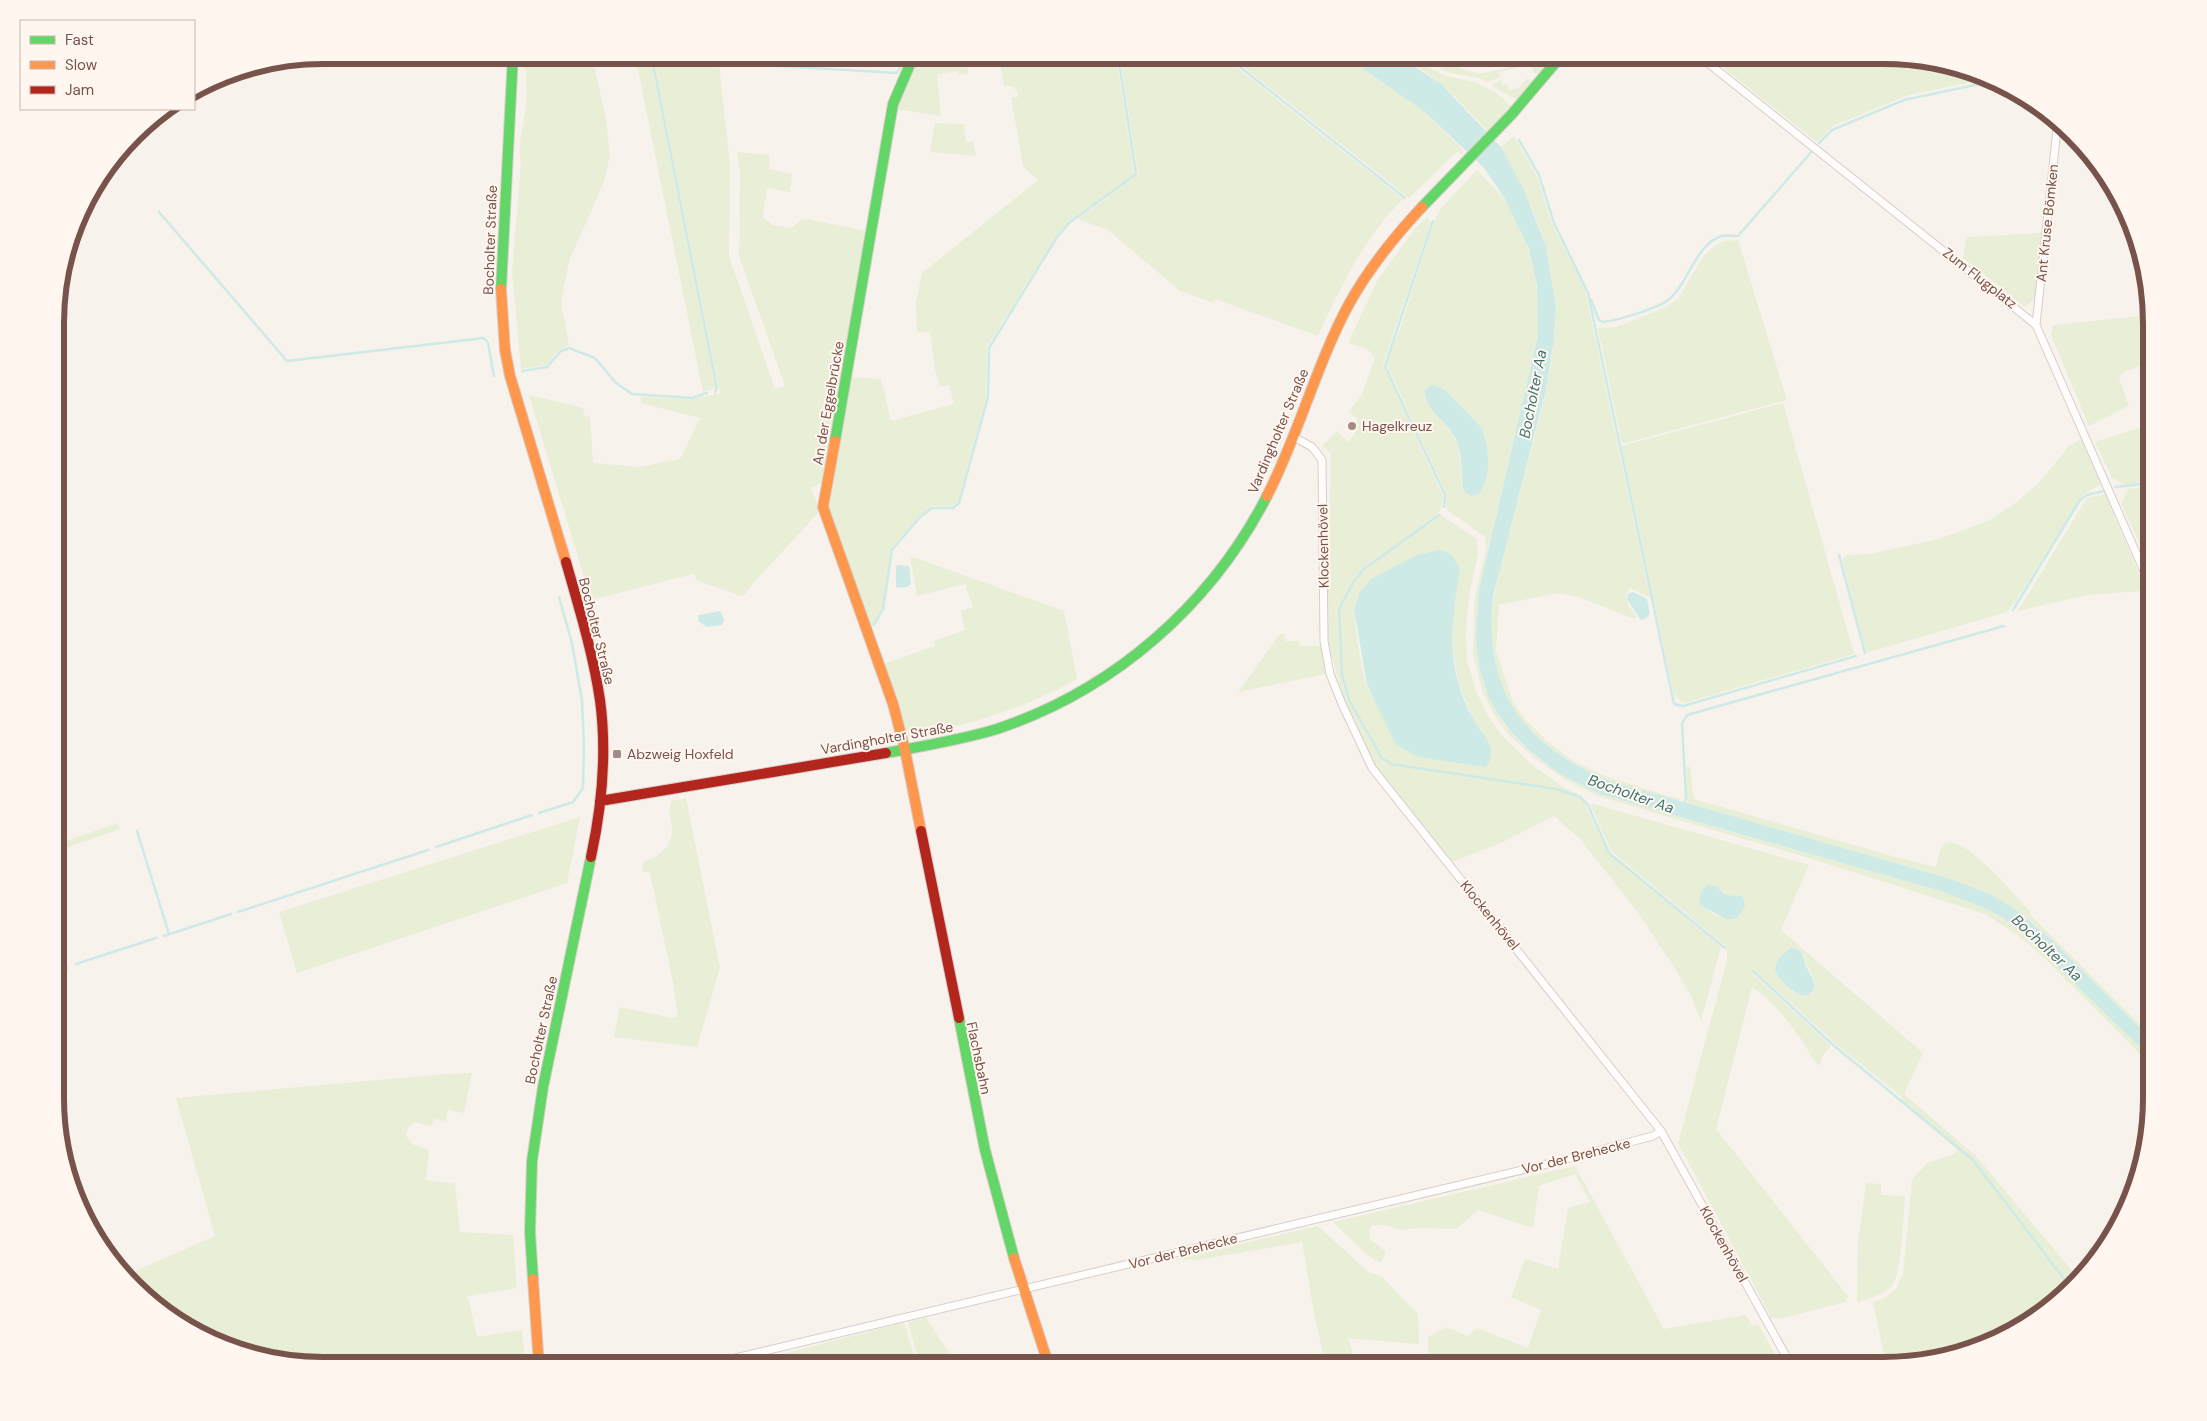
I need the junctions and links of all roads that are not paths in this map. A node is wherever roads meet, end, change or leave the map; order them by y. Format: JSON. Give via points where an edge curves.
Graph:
{"nodes":[{"id":1,"x":512,"y":64,"type":"edge"},
{"id":2,"x":910,"y":64,"type":"edge"},
{"id":3,"x":1555,"y":64,"type":"edge"},
{"id":4,"x":1709,"y":64,"type":"edge"},
{"id":5,"x":2057,"y":130,"type":"edge"},
{"id":6,"x":2036,"y":325,"type":"junction"},
{"id":7,"x":1294,"y":438,"type":"junction"},
{"id":8,"x":2143,"y":567,"type":"edge"},
{"id":9,"x":904,"y":750,"type":"junction"},
{"id":10,"x":600,"y":801,"type":"junction"},
{"id":11,"x":1661,"y":1131,"type":"junction"},
{"id":12,"x":1024,"y":1290,"type":"junction"},
{"id":13,"x":538,"y":1357,"type":"edge"},
{"id":14,"x":740,"y":1357,"type":"edge"},
{"id":15,"x":1046,"y":1357,"type":"edge"},
{"id":16,"x":1786,"y":1357,"type":"edge"}],
"edges":[{"from":1,"to":10,"type":"street","name":"Bocholter Straße","via":[[501,281],[505,350],[522,421],[588,637],[600,702],[603,753]]},
{"from":2,"to":9,"type":"street","name":"An der Eggelbrücke","via":[[893,104],[823,507],[893,704]]},
{"from":3,"to":7,"type":"street","name":"Vardingholter Straße","via":[[1494,134],[1400,228],[1358,287],[1322,361]]},
{"from":4,"to":6,"type":"street","name":"Zum Flugplatz"},
{"from":5,"to":6,"type":"street","name":"Ant Kruse Bömken"},
{"from":6,"to":8,"type":"street","name":"Zum Flugplatz"},
{"from":7,"to":9,"type":"street","name":"Vardingholter Straße","via":[[1272,490],[1232,556],[1195,602],[1162,634],[1111,673],[1012,724],[941,744]]},
{"from":7,"to":11,"type":"street","name":"Klockenhövel","via":[[1312,447],[1322,460],[1324,641],[1330,674],[1372,768]]},
{"from":9,"to":10,"type":"street","name":"Vardingholter Straße"},
{"from":9,"to":12,"type":"street","name":"Flachsbahn","via":[[985,1150]]},
{"from":10,"to":13,"type":"street","name":"Bocholter Straße","via":[[586,887],[542,1087],[534,1146],[530,1232]]},
{"from":11,"to":12,"type":"street","name":"Vor der Brehecke","via":[[1547,1164]]},
{"from":11,"to":16,"type":"street","name":"Klockenhövel"},
{"from":12,"to":14,"type":"street","name":"Vor der Brehecke"},
{"from":12,"to":15,"type":"street","name":"Flachsbahn"}]}
